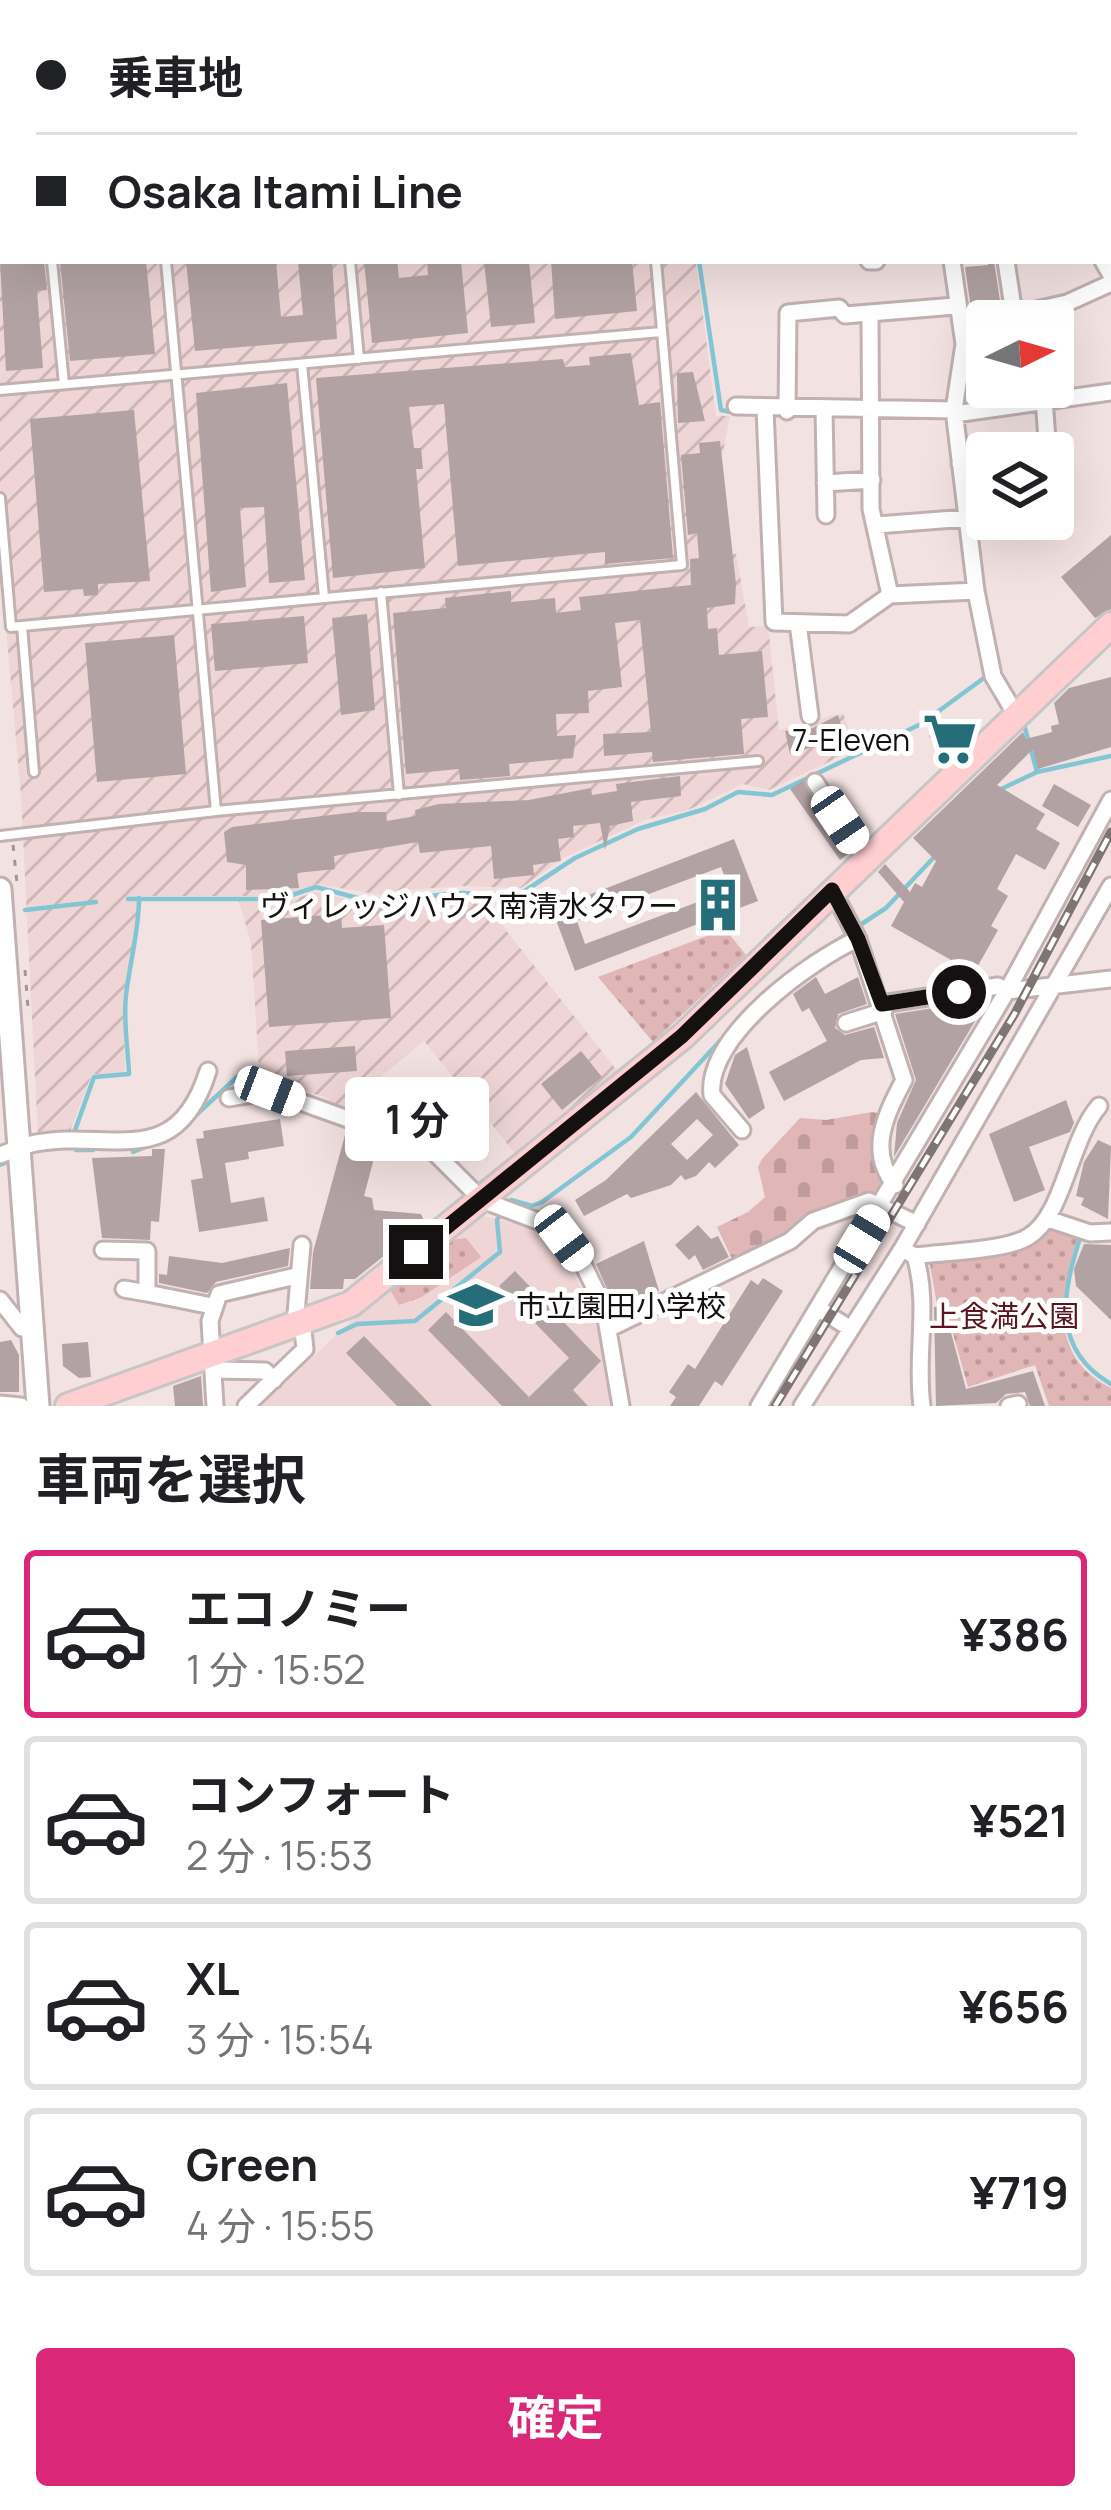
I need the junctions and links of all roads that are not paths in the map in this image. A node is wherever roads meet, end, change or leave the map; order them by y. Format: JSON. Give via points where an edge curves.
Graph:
{"nodes":[{"id":1,"x":52,"y":264,"type":"edge"},
{"id":2,"x":166,"y":264,"type":"edge"},
{"id":3,"x":350,"y":264,"type":"edge"},
{"id":4,"x":656,"y":264,"type":"edge"},
{"id":5,"x":952,"y":264,"type":"edge"},
{"id":6,"x":1006,"y":264,"type":"edge"},
{"id":7,"x":1111,"y":279,"type":"edge"},
{"id":8,"x":1012,"y":300,"type":"edge"},
{"id":9,"x":1074,"y":300,"type":"edge"},
{"id":10,"x":955,"y":306,"type":"junction"},
{"id":11,"x":870,"y":314,"type":"junction"},
{"id":12,"x":661,"y":332,"type":"junction"},
{"id":13,"x":964,"y":344,"type":"joint"},
{"id":14,"x":359,"y":359,"type":"junction"},
{"id":15,"x":302,"y":364,"type":"junction"},
{"id":16,"x":177,"y":374,"type":"junction"},
{"id":17,"x":64,"y":384,"type":"junction"},
{"id":18,"x":0,"y":390,"type":"edge"},
{"id":19,"x":1111,"y":392,"type":"edge"},
{"id":20,"x":1074,"y":394,"type":"edge"},
{"id":21,"x":736,"y":406,"type":"dead end"},
{"id":22,"x":966,"y":407,"type":"edge"},
{"id":23,"x":950,"y":410,"type":"junction"},
{"id":24,"x":787,"y":411,"type":"junction"},
{"id":25,"x":870,"y":411,"type":"junction"},
{"id":26,"x":764,"y":413,"type":"junction"},
{"id":27,"x":824,"y":413,"type":"junction"},
{"id":28,"x":966,"y":463,"type":"edge"},
{"id":29,"x":960,"y":464,"type":"junction"},
{"id":30,"x":872,"y":480,"type":"junction"},
{"id":31,"x":825,"y":483,"type":"junction"},
{"id":32,"x":0,"y":498,"type":"edge"},
{"id":33,"x":966,"y":510,"type":"edge"},
{"id":34,"x":826,"y":515,"type":"dead end"},
{"id":35,"x":966,"y":518,"type":"edge"},
{"id":36,"x":877,"y":525,"type":"junction"},
{"id":37,"x":970,"y":540,"type":"edge"},
{"id":38,"x":976,"y":590,"type":"junction"},
{"id":39,"x":381,"y":592,"type":"junction"},
{"id":40,"x":890,"y":596,"type":"junction"},
{"id":41,"x":324,"y":597,"type":"junction"},
{"id":42,"x":198,"y":608,"type":"junction"},
{"id":43,"x":798,"y":623,"type":"junction"},
{"id":44,"x":1111,"y":625,"type":"edge"},
{"id":45,"x":22,"y":626,"type":"junction"},
{"id":46,"x":1016,"y":715,"type":"junction"},
{"id":47,"x":810,"y":716,"type":"dead end"},
{"id":48,"x":758,"y":761,"type":"dead end"},
{"id":49,"x":34,"y":772,"type":"dead end"},
{"id":50,"x":815,"y":782,"type":"dead end"},
{"id":51,"x":399,"y":795,"type":"junction"},
{"id":52,"x":1111,"y":800,"type":"edge"},
{"id":53,"x":216,"y":811,"type":"junction"},
{"id":54,"x":0,"y":836,"type":"edge"},
{"id":55,"x":865,"y":857,"type":"junction"},
{"id":56,"x":1111,"y":886,"type":"edge"},
{"id":57,"x":0,"y":889,"type":"edge"},
{"id":58,"x":832,"y":890,"type":"junction"},
{"id":59,"x":858,"y":939,"type":"junction"},
{"id":60,"x":1111,"y":979,"type":"edge"},
{"id":61,"x":1059,"y":983,"type":"junction"},
{"id":62,"x":1007,"y":992,"type":"junction"},
{"id":63,"x":883,"y":1007,"type":"junction"},
{"id":64,"x":846,"y":1023,"type":"dead end"},
{"id":65,"x":208,"y":1071,"type":"dead end"},
{"id":66,"x":230,"y":1098,"type":"dead end"},
{"id":67,"x":1099,"y":1106,"type":"dead end"},
{"id":68,"x":742,"y":1130,"type":"dead end"},
{"id":69,"x":10,"y":1152,"type":"edge"},
{"id":70,"x":895,"y":1185,"type":"junction"},
{"id":71,"x":482,"y":1200,"type":"junction"},
{"id":72,"x":883,"y":1204,"type":"junction"},
{"id":73,"x":1048,"y":1219,"type":"junction"},
{"id":74,"x":917,"y":1224,"type":"junction"},
{"id":75,"x":1111,"y":1232,"type":"edge"},
{"id":76,"x":302,"y":1245,"type":"dead end"},
{"id":77,"x":103,"y":1250,"type":"dead end"},
{"id":78,"x":909,"y":1252,"type":"junction"},
{"id":79,"x":296,"y":1276,"type":"junction"},
{"id":80,"x":124,"y":1289,"type":"dead end"},
{"id":81,"x":147,"y":1293,"type":"junction"},
{"id":82,"x":0,"y":1300,"type":"edge"},
{"id":83,"x":212,"y":1306,"type":"junction"},
{"id":84,"x":819,"y":1309,"type":"junction"},
{"id":85,"x":299,"y":1323,"type":"junction"},
{"id":86,"x":32,"y":1328,"type":"junction"},
{"id":87,"x":610,"y":1328,"type":"junction"},
{"id":88,"x":851,"y":1329,"type":"junction"},
{"id":89,"x":212,"y":1361,"type":"junction"},
{"id":90,"x":274,"y":1380,"type":"junction"},
{"id":91,"x":0,"y":1404,"type":"edge"},
{"id":92,"x":21,"y":1406,"type":"edge"},
{"id":93,"x":38,"y":1406,"type":"edge"},
{"id":94,"x":68,"y":1406,"type":"edge"},
{"id":95,"x":215,"y":1406,"type":"edge"},
{"id":96,"x":246,"y":1406,"type":"edge"},
{"id":97,"x":621,"y":1406,"type":"edge"},
{"id":98,"x":759,"y":1406,"type":"edge"},
{"id":99,"x":802,"y":1406,"type":"edge"},
{"id":100,"x":922,"y":1406,"type":"edge"}],
"edges":[{"from":1,"to":17,"type":"lane"},
{"from":2,"to":16,"type":"lane"},
{"from":3,"to":14,"type":"lane"},
{"from":4,"to":12,"type":"lane"},
{"from":5,"to":10,"type":"street"},
{"from":6,"to":8,"type":"street"},
{"from":7,"to":9,"type":"street"},
{"from":10,"to":11,"type":"street"},
{"from":10,"to":13,"type":"street"},
{"from":11,"to":24,"type":"street","via":[[788,313]]},
{"from":11,"to":25,"type":"street"},
{"from":12,"to":14,"type":"lane"},
{"from":12,"to":39,"type":"lane","via":[[682,566]]},
{"from":13,"to":23,"type":"street"},
{"from":14,"to":15,"type":"lane"},
{"from":15,"to":16,"type":"lane"},
{"from":15,"to":41,"type":"lane"},
{"from":16,"to":17,"type":"lane"},
{"from":16,"to":42,"type":"lane"},
{"from":17,"to":18,"type":"lane"},
{"from":19,"to":20,"type":"street"},
{"from":21,"to":26,"type":"street"},
{"from":22,"to":23,"type":"street"},
{"from":23,"to":25,"type":"street"},
{"from":23,"to":29,"type":"street"},
{"from":24,"to":26,"type":"street"},
{"from":24,"to":27,"type":"street"},
{"from":25,"to":27,"type":"street"},
{"from":25,"to":30,"type":"street"},
{"from":26,"to":43,"type":"street","via":[[774,622]]},
{"from":27,"to":31,"type":"street"},
{"from":28,"to":29,"type":"street"},
{"from":29,"to":33,"type":"street"},
{"from":30,"to":31,"type":"street"},
{"from":30,"to":36,"type":"street"},
{"from":31,"to":34,"type":"street"},
{"from":32,"to":45,"type":"lane","via":[[11,627]]},
{"from":35,"to":36,"type":"street"},
{"from":36,"to":40,"type":"street"},
{"from":37,"to":38,"type":"street"},
{"from":38,"to":40,"type":"street"},
{"from":38,"to":46,"type":"street","via":[[993,676]]},
{"from":39,"to":41,"type":"lane"},
{"from":39,"to":51,"type":"lane"},
{"from":40,"to":43,"type":"street","via":[[849,624]]},
{"from":41,"to":42,"type":"lane"},
{"from":42,"to":45,"type":"lane"},
{"from":42,"to":53,"type":"lane"},
{"from":43,"to":47,"type":"street"},
{"from":44,"to":46,"type":"main road"},
{"from":45,"to":49,"type":"lane"},
{"from":46,"to":55,"type":"main road"},
{"from":48,"to":51,"type":"lane"},
{"from":50,"to":55,"type":"street"},
{"from":51,"to":53,"type":"lane"},
{"from":52,"to":62,"type":"street"},
{"from":53,"to":54,"type":"lane"},
{"from":55,"to":58,"type":"main road"},
{"from":56,"to":61,"type":"street"},
{"from":57,"to":69,"type":"main road"},
{"from":58,"to":59,"type":"street"},
{"from":58,"to":71,"type":"main road","via":[[682,1036]]},
{"from":59,"to":63,"type":"street"},
{"from":59,"to":68,"type":"street","via":[[792,982],[737,1030],[715,1063],[712,1095]]},
{"from":60,"to":61,"type":"street"},
{"from":61,"to":62,"type":"street"},
{"from":61,"to":74,"type":"street"},
{"from":62,"to":63,"type":"street","via":[[998,986]]},
{"from":62,"to":70,"type":"street"},
{"from":63,"to":64,"type":"street"},
{"from":63,"to":70,"type":"street","via":[[904,1080],[882,1134],[881,1162]]},
{"from":65,"to":69,"type":"street","via":[[188,1115],[141,1143],[36,1142]]},
{"from":66,"to":71,"type":"street","via":[[270,1091],[409,1141],[433,1151]]},
{"from":67,"to":73,"type":"street","via":[[1081,1126]]},
{"from":69,"to":86,"type":"main road"},
{"from":70,"to":72,"type":"street"},
{"from":71,"to":85,"type":"main road","via":[[351,1304]]},
{"from":71,"to":87,"type":"street","via":[[564,1238]]},
{"from":72,"to":74,"type":"street"},
{"from":72,"to":84,"type":"street"},
{"from":72,"to":87,"type":"street","via":[[830,1212],[790,1241]]},
{"from":73,"to":75,"type":"street"},
{"from":73,"to":78,"type":"street","via":[[1021,1240]]},
{"from":74,"to":78,"type":"street"},
{"from":76,"to":79,"type":"street"},
{"from":77,"to":81,"type":"street","via":[[147,1251]]},
{"from":78,"to":88,"type":"street"},
{"from":78,"to":100,"type":"street","via":[[924,1286]]},
{"from":79,"to":83,"type":"street","via":[[223,1289]]},
{"from":79,"to":85,"type":"street"},
{"from":80,"to":81,"type":"street"},
{"from":81,"to":83,"type":"street"},
{"from":82,"to":86,"type":"street","via":[[22,1328]]},
{"from":83,"to":89,"type":"street"},
{"from":84,"to":88,"type":"street"},
{"from":84,"to":98,"type":"street"},
{"from":85,"to":89,"type":"main road"},
{"from":85,"to":90,"type":"street","via":[[305,1349]]},
{"from":86,"to":93,"type":"main road"},
{"from":87,"to":97,"type":"street"},
{"from":88,"to":99,"type":"street"},
{"from":89,"to":90,"type":"street"},
{"from":89,"to":94,"type":"main road"},
{"from":89,"to":95,"type":"street"},
{"from":90,"to":96,"type":"street"},
{"from":91,"to":92,"type":"street"}]}
